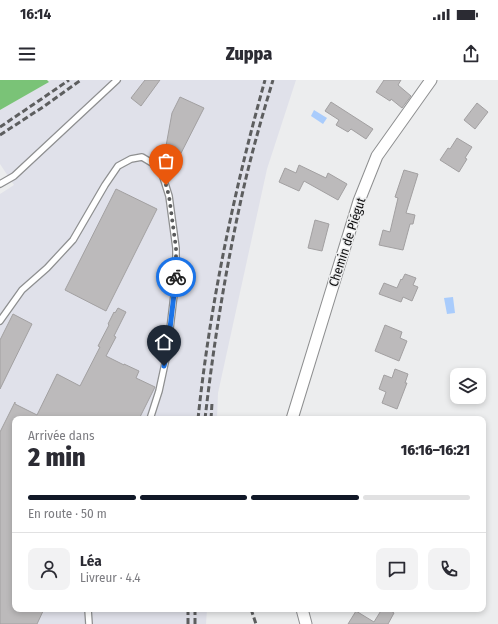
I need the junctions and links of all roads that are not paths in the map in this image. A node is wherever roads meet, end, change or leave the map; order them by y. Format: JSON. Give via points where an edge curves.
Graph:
{"nodes":[{"id":1,"x":117,"y":80,"type":"edge"},
{"id":2,"x":431,"y":80,"type":"edge"},
{"id":3,"x":0,"y":184,"type":"edge"},
{"id":4,"x":0,"y":321,"type":"edge"},
{"id":5,"x":151,"y":416,"type":"edge"},
{"id":6,"x":293,"y":416,"type":"edge"},
{"id":7,"x":88,"y":612,"type":"edge"},
{"id":8,"x":303,"y":612,"type":"edge"},
{"id":9,"x":89,"y":624,"type":"edge"},
{"id":10,"x":306,"y":624,"type":"edge"}],
"edges":[{"from":1,"to":3,"type":"lane","via":[[14,176]]},
{"from":2,"to":6,"type":"street","name":"Chemin de Piégut","via":[[377,156],[359,201]]},
{"from":4,"to":5,"type":"lane","via":[[22,290],[48,268],[73,240],[118,166],[142,157],[152,163],[162,174],[169,196],[176,248],[176,278],[167,354]]},
{"from":7,"to":9,"type":"lane"},
{"from":8,"to":10,"type":"street"}]}
